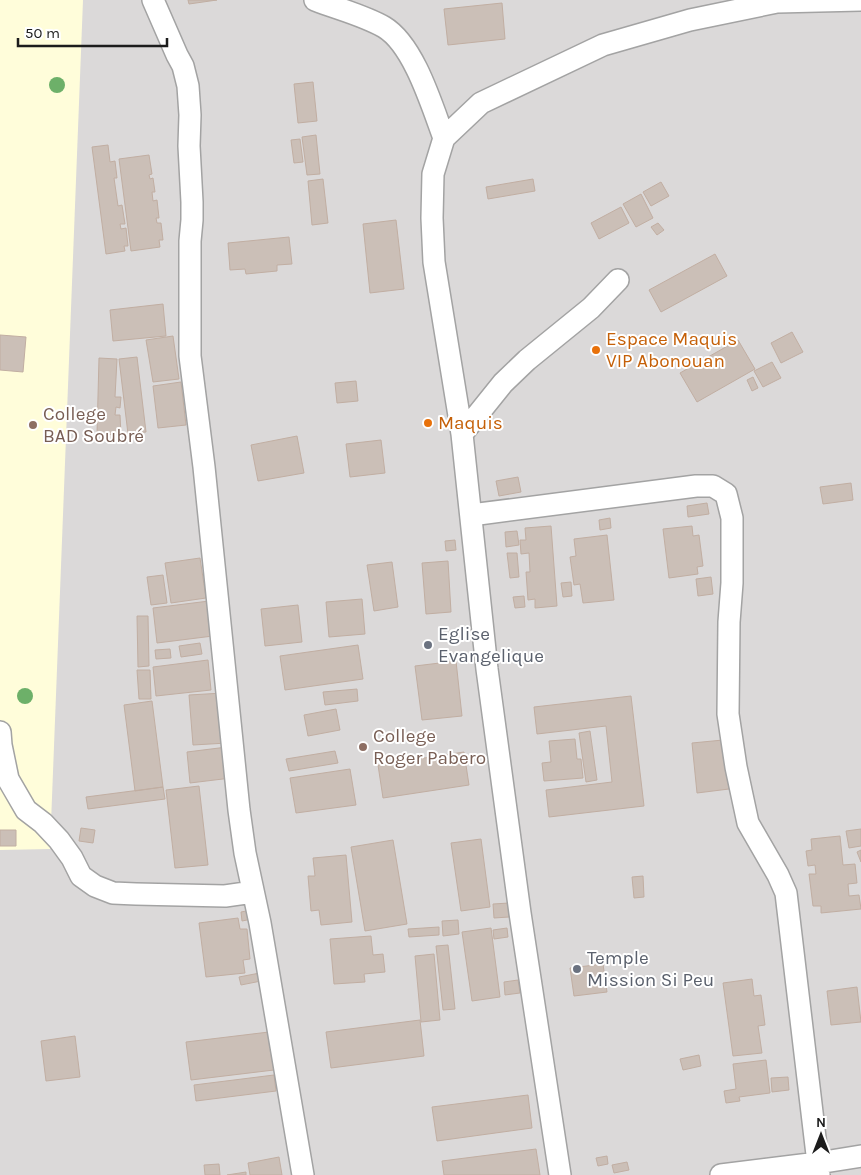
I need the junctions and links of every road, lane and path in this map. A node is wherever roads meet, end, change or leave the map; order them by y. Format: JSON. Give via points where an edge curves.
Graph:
{"nodes":[{"id":1,"x":153,"y":0,"type":"edge"},
{"id":2,"x":315,"y":0,"type":"edge"},
{"id":3,"x":861,"y":0,"type":"edge"},
{"id":4,"x":444,"y":138,"type":"junction"},
{"id":5,"x":618,"y":280,"type":"dead end"},
{"id":6,"x":462,"y":434,"type":"junction"},
{"id":7,"x":471,"y":515,"type":"junction"},
{"id":8,"x":0,"y":732,"type":"edge"},
{"id":9,"x":253,"y":892,"type":"junction"},
{"id":10,"x":861,"y":1156,"type":"edge"},
{"id":11,"x":818,"y":1169,"type":"edge"},
{"id":12,"x":303,"y":1175,"type":"edge"},
{"id":13,"x":560,"y":1175,"type":"edge"},
{"id":14,"x":722,"y":1175,"type":"edge"}],
"edges":[{"from":1,"to":9,"type":"street","via":[[183,66],[188,86],[192,202],[190,356],[239,810]]},
{"from":2,"to":4,"type":"street","via":[[359,16],[395,35],[409,53]]},
{"from":3,"to":4,"type":"street","via":[[777,2],[690,20],[603,45],[481,103]]},
{"from":4,"to":6,"type":"street","via":[[433,174],[434,262]]},
{"from":5,"to":6,"type":"street","via":[[591,308],[502,384]]},
{"from":6,"to":7,"type":"street"},
{"from":7,"to":11,"type":"street","via":[[696,486],[713,486],[726,494],[732,518],[728,714],[748,823],[786,893]]},
{"from":7,"to":13,"type":"street","via":[[487,669]]},
{"from":8,"to":9,"type":"street","via":[[8,779],[26,810],[59,840],[81,876],[94,886],[113,893],[136,894],[225,896]]},
{"from":9,"to":12,"type":"street"},
{"from":10,"to":11,"type":"street"},
{"from":11,"to":14,"type":"street"}]}
